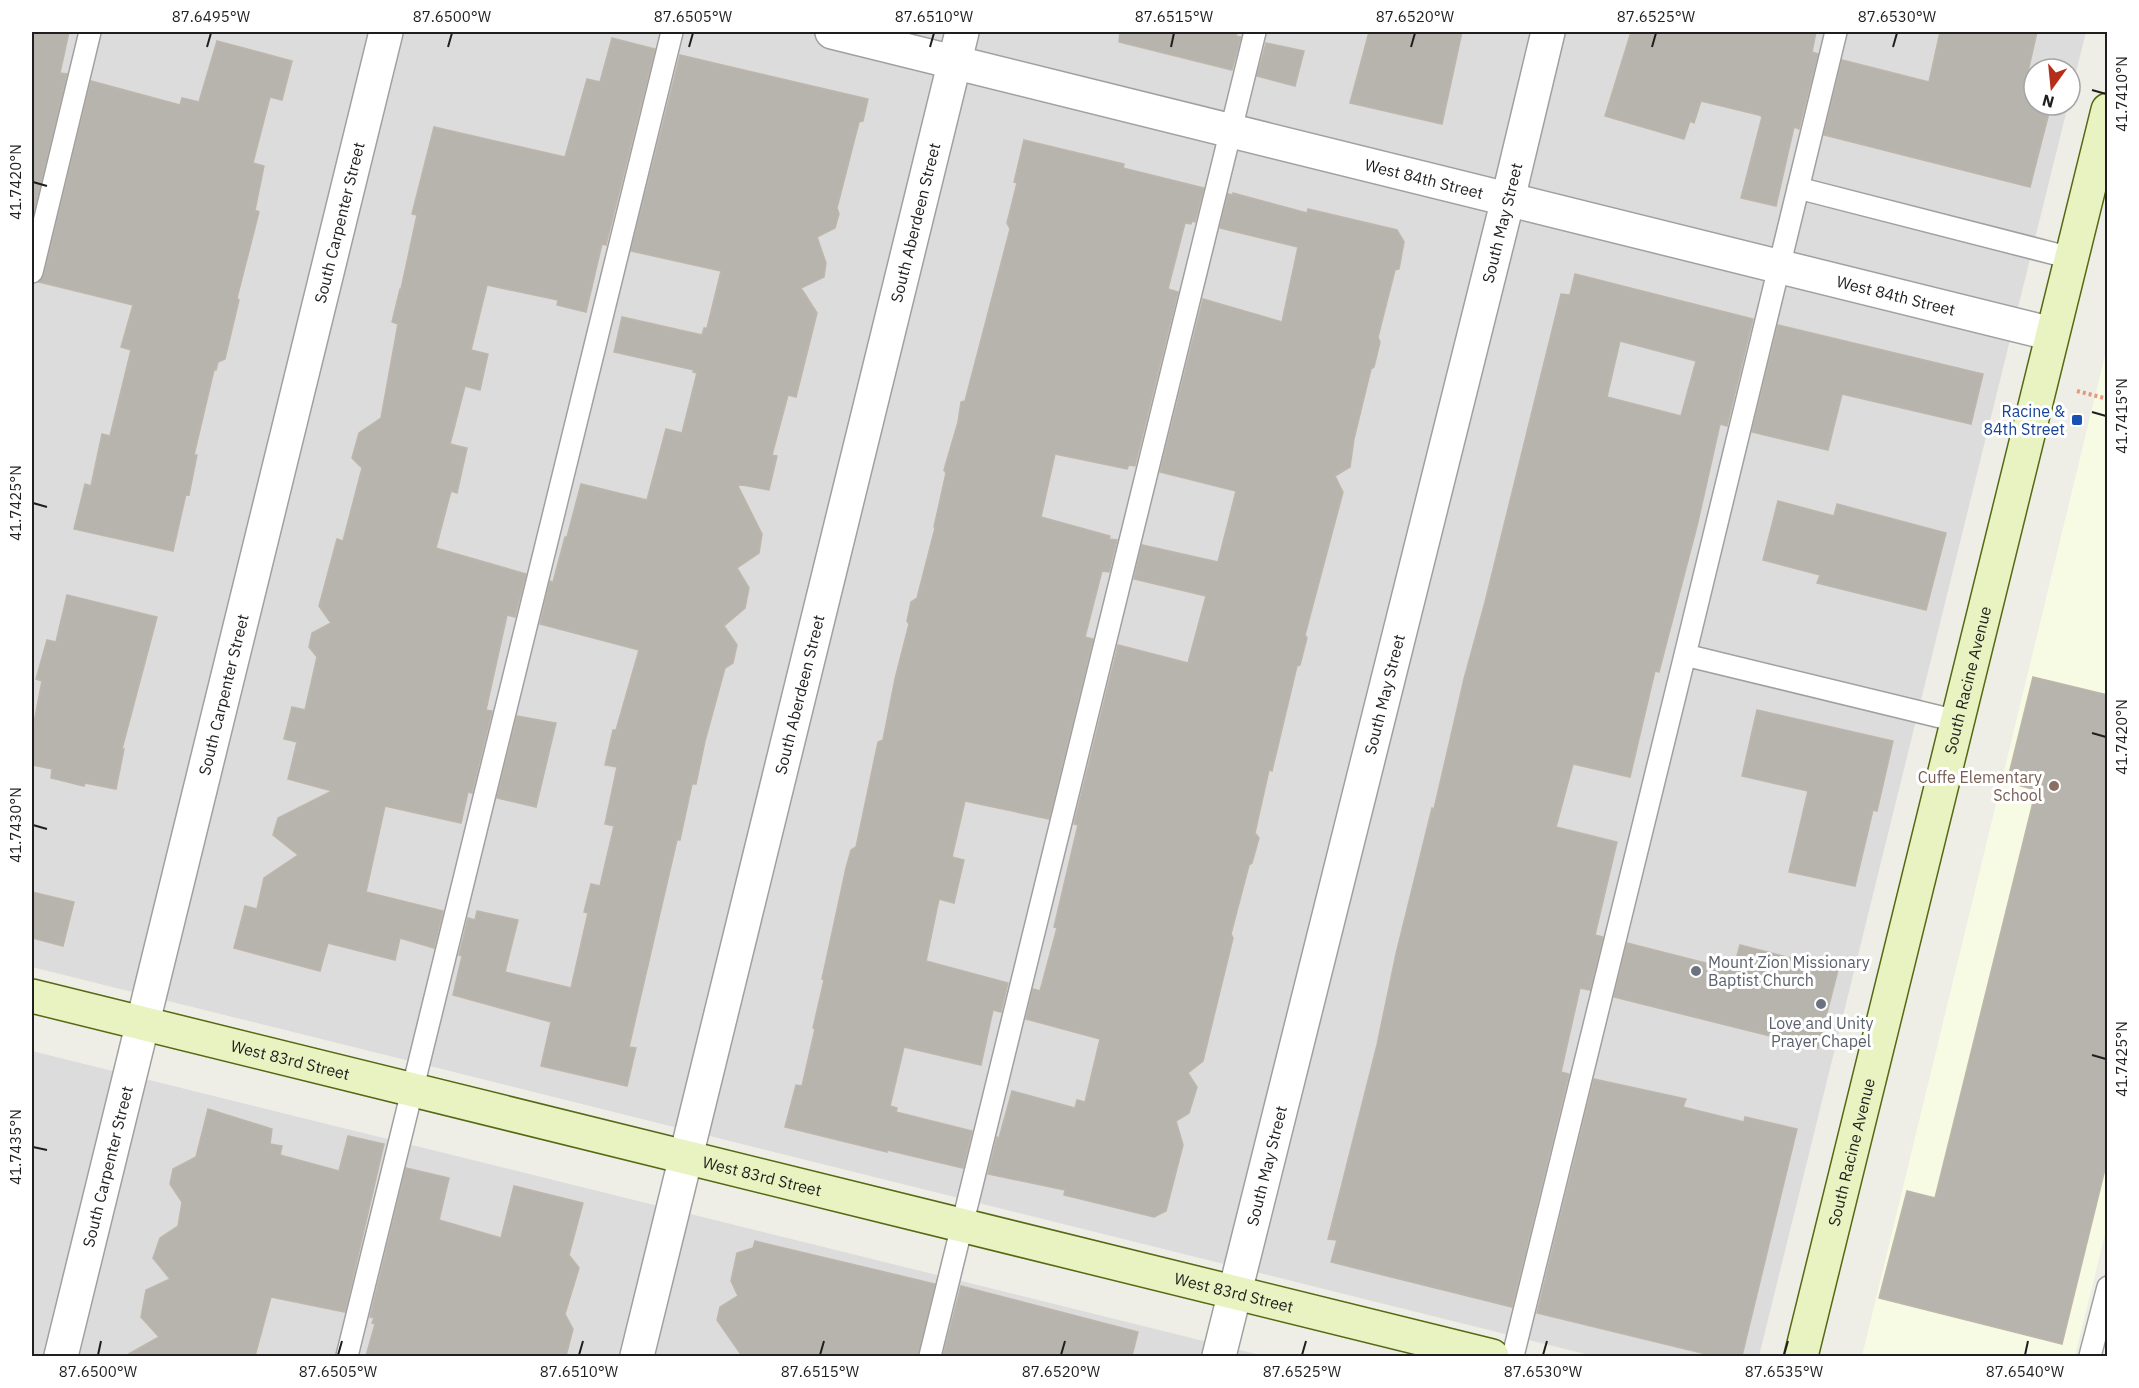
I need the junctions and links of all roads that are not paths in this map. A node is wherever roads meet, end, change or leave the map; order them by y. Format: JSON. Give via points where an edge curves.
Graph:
{"nodes":[{"id":1,"x":90,"y":32,"type":"edge"},
{"id":2,"x":386,"y":32,"type":"edge"},
{"id":3,"x":672,"y":32,"type":"edge"},
{"id":4,"x":832,"y":32,"type":"edge"},
{"id":5,"x":1255,"y":32,"type":"edge"},
{"id":6,"x":1548,"y":32,"type":"edge"},
{"id":7,"x":1836,"y":32,"type":"edge"},
{"id":8,"x":958,"y":47,"type":"edge"},
{"id":9,"x":2108,"y":110,"type":"edge"},
{"id":10,"x":1230,"y":130,"type":"junction"},
{"id":11,"x":1798,"y":188,"type":"junction"},
{"id":12,"x":1508,"y":200,"type":"junction"},
{"id":13,"x":2071,"y":258,"type":"junction"},
{"id":14,"x":1779,"y":266,"type":"junction"},
{"id":15,"x":32,"y":272,"type":"edge"},
{"id":16,"x":2052,"y":334,"type":"junction"},
{"id":17,"x":1685,"y":656,"type":"junction"},
{"id":18,"x":1957,"y":721,"type":"junction"},
{"id":19,"x":32,"y":996,"type":"edge"},
{"id":20,"x":142,"y":1023,"type":"junction"},
{"id":21,"x":413,"y":1090,"type":"junction"},
{"id":22,"x":686,"y":1158,"type":"junction"},
{"id":23,"x":963,"y":1226,"type":"junction"},
{"id":24,"x":2108,"y":1287,"type":"edge"},
{"id":25,"x":1234,"y":1294,"type":"junction"},
{"id":26,"x":61,"y":1356,"type":"edge"},
{"id":27,"x":347,"y":1356,"type":"edge"},
{"id":28,"x":637,"y":1356,"type":"edge"},
{"id":29,"x":930,"y":1356,"type":"edge"},
{"id":30,"x":1220,"y":1356,"type":"edge"},
{"id":31,"x":1492,"y":1356,"type":"edge"},
{"id":32,"x":1513,"y":1356,"type":"edge"},
{"id":33,"x":1801,"y":1356,"type":"edge"},
{"id":34,"x":2090,"y":1356,"type":"edge"}],
"edges":[{"from":1,"to":15,"type":"lane"},
{"from":2,"to":20,"type":"street","name":"South Carpenter Street"},
{"from":3,"to":21,"type":"lane"},
{"from":4,"to":8,"type":"street","name":"West 84th Street"},
{"from":5,"to":10,"type":"lane"},
{"from":6,"to":12,"type":"street","name":"South May Street"},
{"from":7,"to":11,"type":"lane"},
{"from":8,"to":10,"type":"street","name":"West 84th Street"},
{"from":8,"to":22,"type":"street","name":"South Aberdeen Street"},
{"from":9,"to":13,"type":"street","name":"South Racine Avenue"},
{"from":10,"to":12,"type":"street","name":"West 84th Street"},
{"from":10,"to":23,"type":"lane"},
{"from":11,"to":13,"type":"lane"},
{"from":11,"to":14,"type":"lane"},
{"from":12,"to":14,"type":"street","name":"West 84th Street"},
{"from":12,"to":25,"type":"street","name":"South May Street"},
{"from":13,"to":16,"type":"street","name":"South Racine Avenue"},
{"from":14,"to":16,"type":"street","name":"West 84th Street"},
{"from":14,"to":17,"type":"lane"},
{"from":16,"to":18,"type":"street","name":"South Racine Avenue"},
{"from":17,"to":18,"type":"lane"},
{"from":17,"to":32,"type":"lane"},
{"from":18,"to":33,"type":"street","name":"South Racine Avenue"},
{"from":19,"to":20,"type":"street","name":"West 83rd Street"},
{"from":20,"to":21,"type":"street","name":"West 83rd Street"},
{"from":20,"to":26,"type":"street","name":"South Carpenter Street"},
{"from":21,"to":22,"type":"street","name":"West 83rd Street"},
{"from":21,"to":27,"type":"lane"},
{"from":22,"to":23,"type":"street","name":"West 83rd Street"},
{"from":22,"to":28,"type":"street","name":"South Aberdeen Street"},
{"from":23,"to":25,"type":"street","name":"West 83rd Street"},
{"from":23,"to":29,"type":"lane"},
{"from":24,"to":34,"type":"lane"},
{"from":25,"to":30,"type":"street","name":"South May Street"},
{"from":25,"to":31,"type":"street","name":"West 83rd Street"}]}
